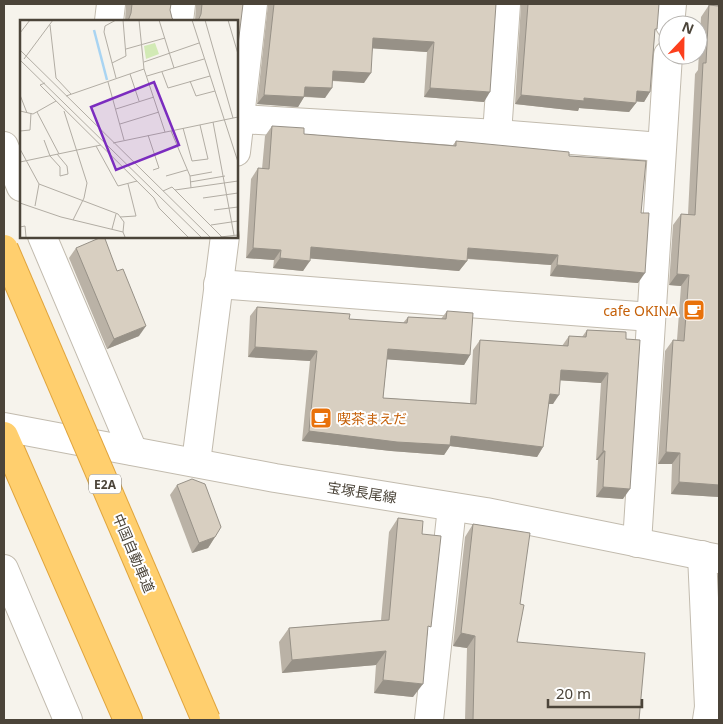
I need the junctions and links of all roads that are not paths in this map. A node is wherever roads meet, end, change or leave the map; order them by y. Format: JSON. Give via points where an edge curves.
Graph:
{"nodes":[{"id":1,"x":111,"y":4,"type":"edge"},
{"id":2,"x":181,"y":4,"type":"edge"},
{"id":3,"x":252,"y":4,"type":"edge"},
{"id":4,"x":506,"y":4,"type":"edge"},
{"id":5,"x":108,"y":20,"type":"edge"},
{"id":6,"x":179,"y":20,"type":"edge"},
{"id":7,"x":667,"y":65,"type":"edge"},
{"id":8,"x":241,"y":119,"type":"junction"},
{"id":9,"x":497,"y":134,"type":"junction"},
{"id":10,"x":238,"y":139,"type":"edge"},
{"id":11,"x":4,"y":146,"type":"edge"},
{"id":12,"x":661,"y":147,"type":"junction"},
{"id":13,"x":20,"y":185,"type":"edge"},
{"id":14,"x":43,"y":238,"type":"edge"},
{"id":15,"x":225,"y":238,"type":"edge"},
{"id":16,"x":4,"y":249,"type":"edge"},
{"id":17,"x":218,"y":284,"type":"junction"},
{"id":18,"x":651,"y":317,"type":"junction"},
{"id":19,"x":4,"y":427,"type":"edge"},
{"id":20,"x":4,"y":436,"type":"edge"},
{"id":21,"x":133,"y":450,"type":"junction"},
{"id":22,"x":196,"y":462,"type":"junction"},
{"id":23,"x":452,"y":507,"type":"junction"},
{"id":24,"x":637,"y":543,"type":"junction"},
{"id":25,"x":710,"y":557,"type":"edge"},
{"id":26,"x":4,"y":569,"type":"edge"},
{"id":27,"x":68,"y":720,"type":"edge"},
{"id":28,"x":128,"y":720,"type":"edge"},
{"id":29,"x":206,"y":720,"type":"edge"},
{"id":30,"x":429,"y":720,"type":"edge"},
{"id":31,"x":707,"y":720,"type":"edge"}],
"edges":[{"from":1,"to":5,"type":"street"},
{"from":2,"to":6,"type":"street"},
{"from":3,"to":8,"type":"street"},
{"from":4,"to":9,"type":"street"},
{"from":7,"to":12,"type":"street"},
{"from":8,"to":9,"type":"street"},
{"from":8,"to":10,"type":"street"},
{"from":9,"to":12,"type":"street"},
{"from":11,"to":13,"type":"street"},
{"from":12,"to":18,"type":"street"},
{"from":14,"to":21,"type":"street"},
{"from":15,"to":17,"type":"street"},
{"from":16,"to":29,"type":"highway","name":"中国自動車道","number":"E2A","bridge":true},
{"from":17,"to":18,"type":"street"},
{"from":17,"to":22,"type":"street"},
{"from":18,"to":24,"type":"street"},
{"from":19,"to":21,"type":"street","name":"宝塚長尾線"},
{"from":20,"to":28,"type":"highway"},
{"from":21,"to":22,"type":"street","name":"宝塚長尾線"},
{"from":22,"to":23,"type":"street","name":"宝塚長尾線"},
{"from":23,"to":24,"type":"street","name":"宝塚長尾線"},
{"from":23,"to":30,"type":"street"},
{"from":24,"to":25,"type":"street","name":"宝塚長尾線"},
{"from":25,"to":31,"type":"street"},
{"from":26,"to":27,"type":"street"}]}
